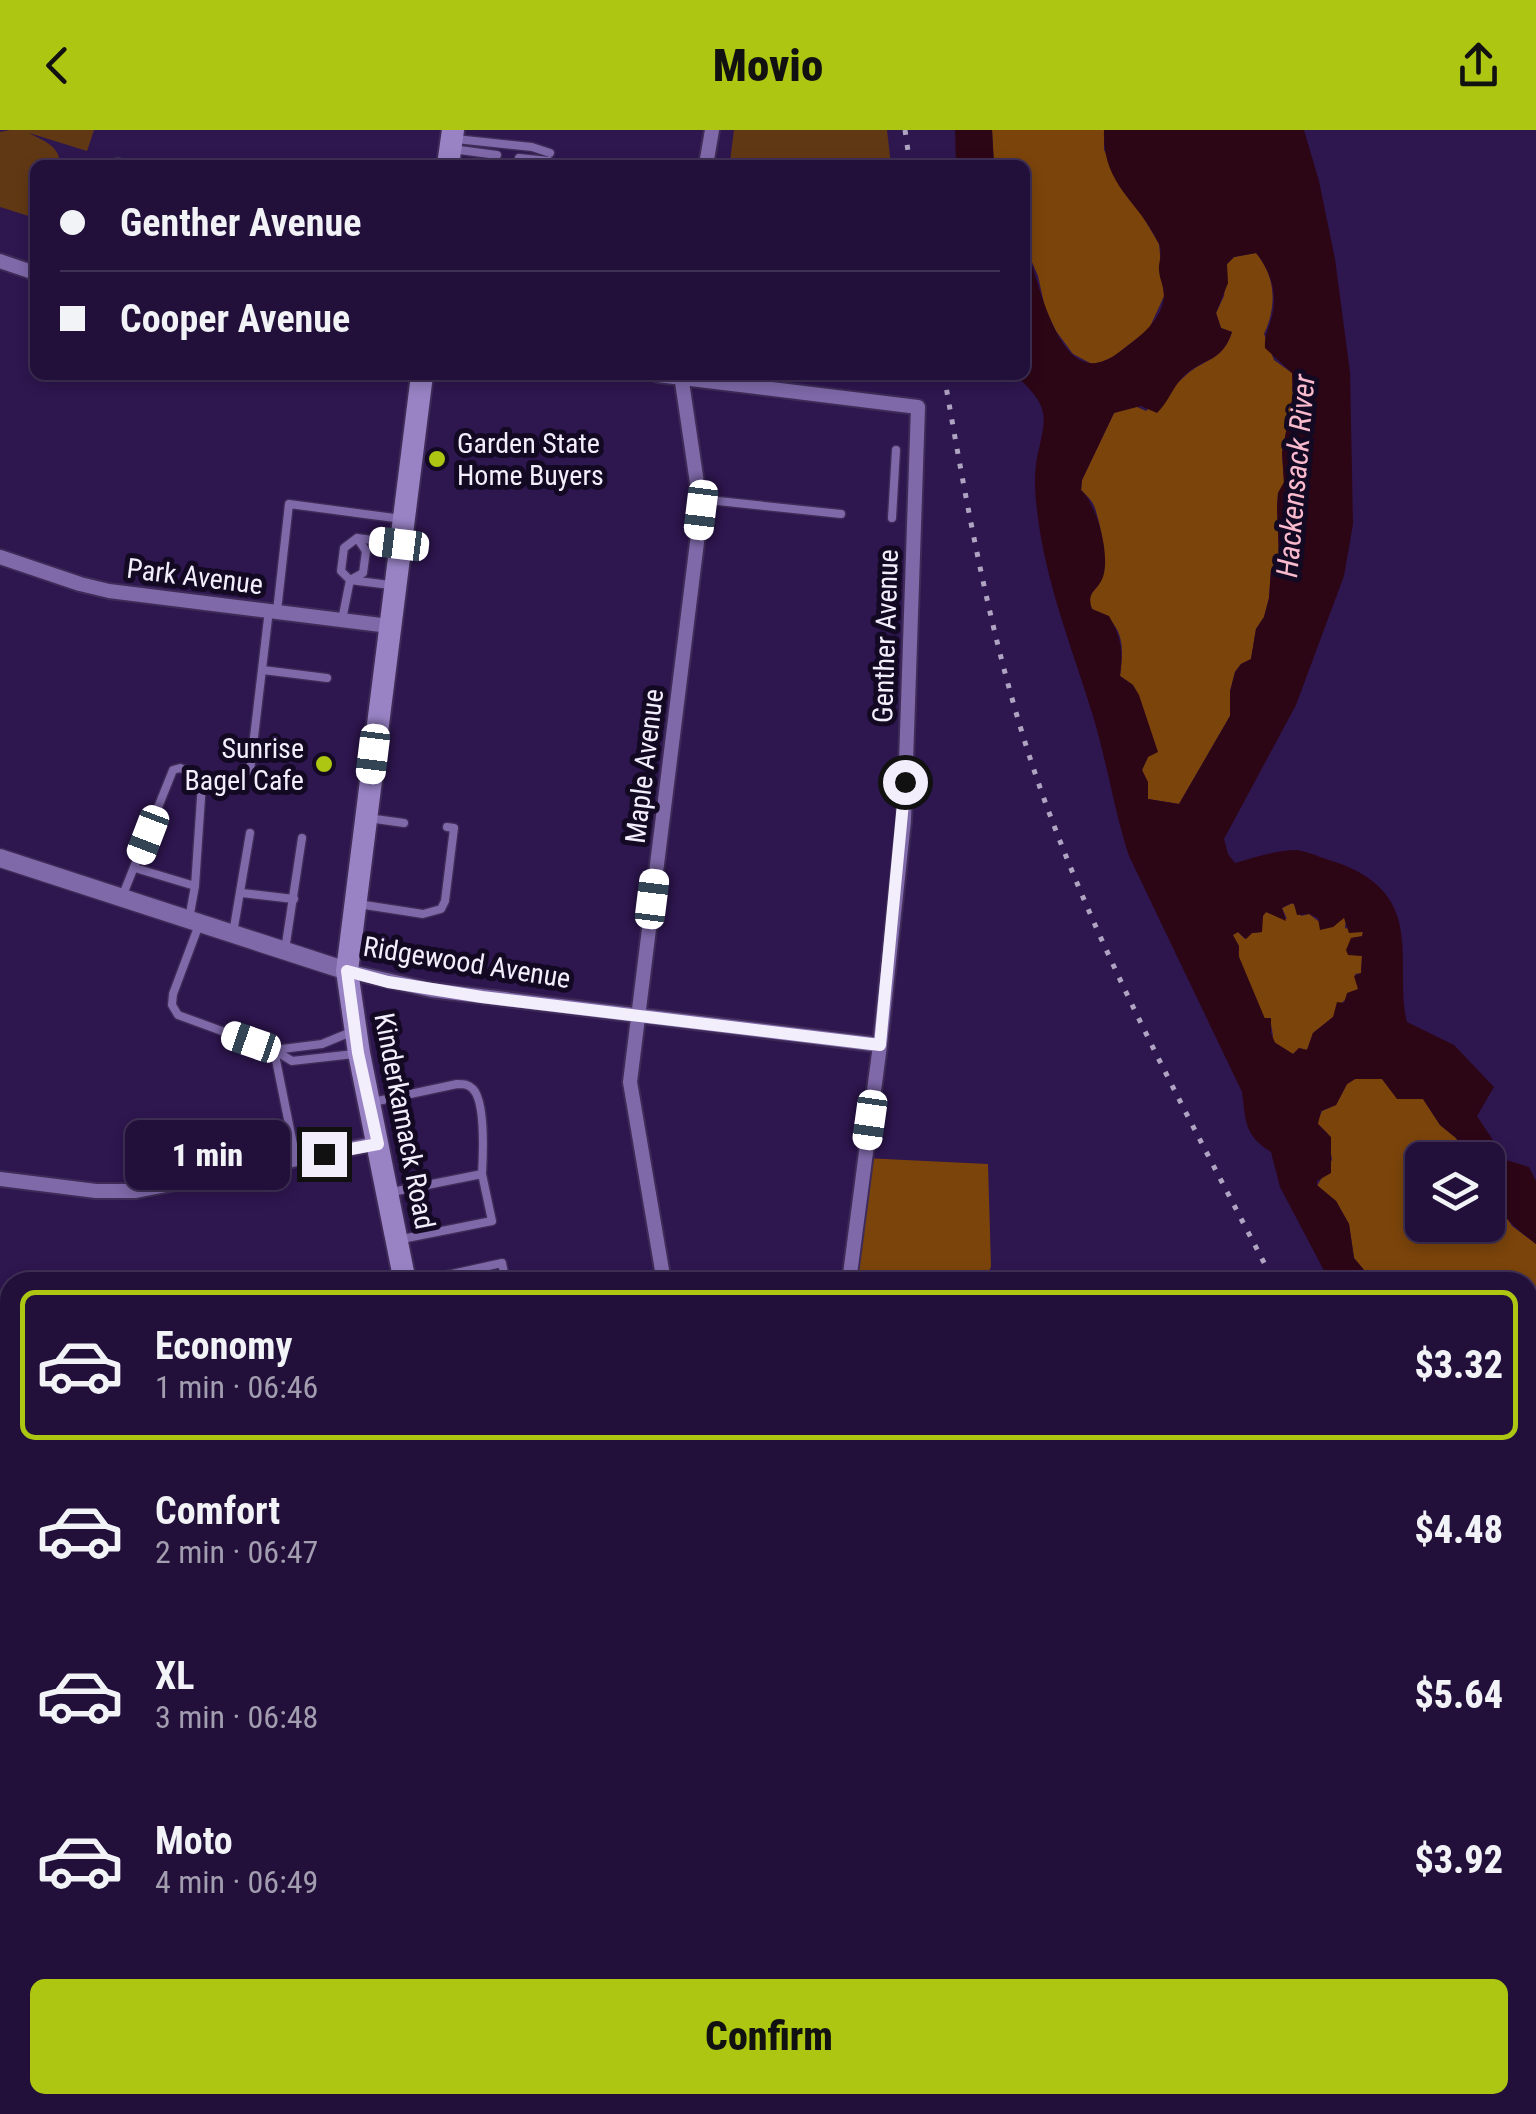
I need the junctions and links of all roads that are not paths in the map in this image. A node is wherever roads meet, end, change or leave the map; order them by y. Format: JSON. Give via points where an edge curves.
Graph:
{"nodes":[{"id":1,"x":712,"y":130,"type":"edge"},
{"id":2,"x":451,"y":146,"type":"edge"},
{"id":3,"x":497,"y":155,"type":"dead end"},
{"id":4,"x":519,"y":158,"type":"dead end"},
{"id":5,"x":707,"y":160,"type":"edge"},
{"id":6,"x":0,"y":261,"type":"edge"},
{"id":7,"x":30,"y":271,"type":"edge"},
{"id":8,"x":421,"y":380,"type":"edge"},
{"id":9,"x":682,"y":380,"type":"edge"},
{"id":10,"x":712,"y":380,"type":"edge"},
{"id":11,"x":896,"y":450,"type":"dead end"},
{"id":12,"x":894,"y":474,"type":"junction"},
{"id":13,"x":916,"y":475,"type":"junction"},
{"id":14,"x":699,"y":498,"type":"junction"},
{"id":15,"x":841,"y":514,"type":"dead end"},
{"id":16,"x":892,"y":518,"type":"dead end"},
{"id":17,"x":402,"y":520,"type":"junction"},
{"id":18,"x":356,"y":538,"type":"junction"},
{"id":19,"x":399,"y":544,"type":"junction"},
{"id":20,"x":0,"y":557,"type":"edge"},
{"id":21,"x":350,"y":580,"type":"junction"},
{"id":22,"x":394,"y":586,"type":"junction"},
{"id":23,"x":273,"y":610,"type":"junction"},
{"id":24,"x":342,"y":620,"type":"junction"},
{"id":25,"x":388,"y":626,"type":"junction"},
{"id":26,"x":263,"y":670,"type":"junction"},
{"id":27,"x":327,"y":678,"type":"dead end"},
{"id":28,"x":250,"y":770,"type":"dead end"},
{"id":29,"x":202,"y":783,"type":"junction"},
{"id":30,"x":232,"y":788,"type":"dead end"},
{"id":31,"x":364,"y":817,"type":"junction"},
{"id":32,"x":404,"y":823,"type":"dead end"},
{"id":33,"x":447,"y":828,"type":"dead end"},
{"id":34,"x":250,"y":833,"type":"dead end"},
{"id":35,"x":302,"y":838,"type":"dead end"},
{"id":36,"x":0,"y":858,"type":"edge"},
{"id":37,"x":136,"y":868,"type":"junction"},
{"id":38,"x":195,"y":886,"type":"junction"},
{"id":39,"x":242,"y":892,"type":"junction"},
{"id":40,"x":122,"y":898,"type":"junction"},
{"id":41,"x":294,"y":899,"type":"junction"},
{"id":42,"x":353,"y":904,"type":"junction"},
{"id":43,"x":195,"y":920,"type":"junction"},
{"id":44,"x":233,"y":933,"type":"junction"},
{"id":45,"x":284,"y":950,"type":"junction"},
{"id":46,"x":347,"y":971,"type":"junction"},
{"id":47,"x":638,"y":1016,"type":"junction"},
{"id":48,"x":357,"y":1041,"type":"junction"},
{"id":49,"x":880,"y":1045,"type":"junction"},
{"id":50,"x":274,"y":1050,"type":"junction"},
{"id":51,"x":369,"y":1103,"type":"junction"},
{"id":52,"x":378,"y":1144,"type":"junction"},
{"id":53,"x":296,"y":1160,"type":"junction"},
{"id":54,"x":482,"y":1174,"type":"junction"},
{"id":55,"x":0,"y":1179,"type":"edge"},
{"id":56,"x":388,"y":1192,"type":"junction"},
{"id":57,"x":397,"y":1240,"type":"junction"},
{"id":58,"x":406,"y":1272,"type":"edge"},
{"id":59,"x":452,"y":1272,"type":"edge"},
{"id":60,"x":504,"y":1272,"type":"edge"},
{"id":61,"x":662,"y":1272,"type":"edge"},
{"id":62,"x":849,"y":1272,"type":"edge"}],
"edges":[{"from":1,"to":5,"type":"street"},
{"from":2,"to":3,"type":"lane"},
{"from":2,"to":4,"type":"lane","via":[[532,147],[549,157]]},
{"from":6,"to":7,"type":"street"},
{"from":8,"to":17,"type":"main road","name":"Kinderkamack Road"},
{"from":9,"to":14,"type":"street","name":"Maple Avenue"},
{"from":10,"to":13,"type":"street","name":"Genther Avenue","via":[[918,407]]},
{"from":11,"to":12,"type":"lane"},
{"from":12,"to":13,"type":"lane"},
{"from":12,"to":16,"type":"lane"},
{"from":13,"to":49,"type":"street","name":"Genther Avenue","via":[[904,821]]},
{"from":14,"to":15,"type":"lane"},
{"from":14,"to":47,"type":"street","name":"Maple Avenue"},
{"from":17,"to":19,"type":"main road","name":"Kinderkamack Road"},
{"from":17,"to":23,"type":"lane","via":[[289,504]]},
{"from":18,"to":19,"type":"lane"},
{"from":18,"to":21,"type":"lane","via":[[344,548],[340,570]]},
{"from":18,"to":21,"type":"lane","via":[[366,551],[363,573]]},
{"from":19,"to":22,"type":"main road","name":"Kinderkamack Road"},
{"from":20,"to":23,"type":"street","name":"Park Avenue","via":[[109,591]]},
{"from":21,"to":22,"type":"lane"},
{"from":21,"to":24,"type":"lane"},
{"from":22,"to":25,"type":"main road","name":"Kinderkamack Road"},
{"from":23,"to":24,"type":"street","name":"Park Avenue"},
{"from":23,"to":26,"type":"lane"},
{"from":24,"to":25,"type":"street","name":"Park Avenue"},
{"from":25,"to":31,"type":"main road","name":"Kinderkamack Road"},
{"from":26,"to":27,"type":"lane"},
{"from":26,"to":28,"type":"lane"},
{"from":29,"to":30,"type":"lane"},
{"from":29,"to":37,"type":"lane","via":[[201,776],[174,770]]},
{"from":29,"to":38,"type":"lane"},
{"from":31,"to":32,"type":"lane"},
{"from":31,"to":42,"type":"main road","name":"Kinderkamack Road"},
{"from":33,"to":42,"type":"lane","via":[[454,828],[441,908],[422,914]]},
{"from":34,"to":39,"type":"lane"},
{"from":35,"to":41,"type":"lane"},
{"from":36,"to":40,"type":"street","name":"Ridgewood Avenue"},
{"from":37,"to":38,"type":"lane"},
{"from":37,"to":40,"type":"lane"},
{"from":38,"to":43,"type":"lane"},
{"from":39,"to":41,"type":"lane"},
{"from":39,"to":44,"type":"lane"},
{"from":40,"to":43,"type":"street","name":"Ridgewood Avenue"},
{"from":41,"to":45,"type":"lane"},
{"from":42,"to":46,"type":"main road","name":"Kinderkamack Road"},
{"from":43,"to":44,"type":"street","name":"Ridgewood Avenue"},
{"from":43,"to":50,"type":"lane","via":[[172,994],[174,1009]]},
{"from":44,"to":45,"type":"street","name":"Ridgewood Avenue"},
{"from":45,"to":46,"type":"street","name":"Ridgewood Avenue"},
{"from":46,"to":47,"type":"street","name":"Ridgewood Avenue","via":[[431,990]]},
{"from":46,"to":48,"type":"main road","name":"Kinderkamack Road"},
{"from":47,"to":49,"type":"street","name":"Ridgewood Avenue"},
{"from":47,"to":61,"type":"street","name":"Maple Avenue","via":[[630,1082]]},
{"from":48,"to":50,"type":"lane"},
{"from":48,"to":50,"type":"lane","via":[[292,1061]]},
{"from":48,"to":51,"type":"main road","name":"Kinderkamack Road"},
{"from":49,"to":62,"type":"street","name":"Genther Avenue"},
{"from":50,"to":53,"type":"lane"},
{"from":51,"to":52,"type":"main road","name":"Kinderkamack Road"},
{"from":51,"to":54,"type":"lane","via":[[470,1087],[484,1144]]},
{"from":52,"to":53,"type":"street"},
{"from":52,"to":56,"type":"main road","name":"Kinderkamack Road"},
{"from":53,"to":55,"type":"street","via":[[136,1191]]},
{"from":54,"to":56,"type":"lane"},
{"from":54,"to":57,"type":"lane","via":[[492,1221]]},
{"from":56,"to":57,"type":"main road","name":"Kinderkamack Road"},
{"from":57,"to":58,"type":"main road","name":"Kinderkamack Road"},
{"from":59,"to":60,"type":"lane","via":[[502,1263]]}]}
